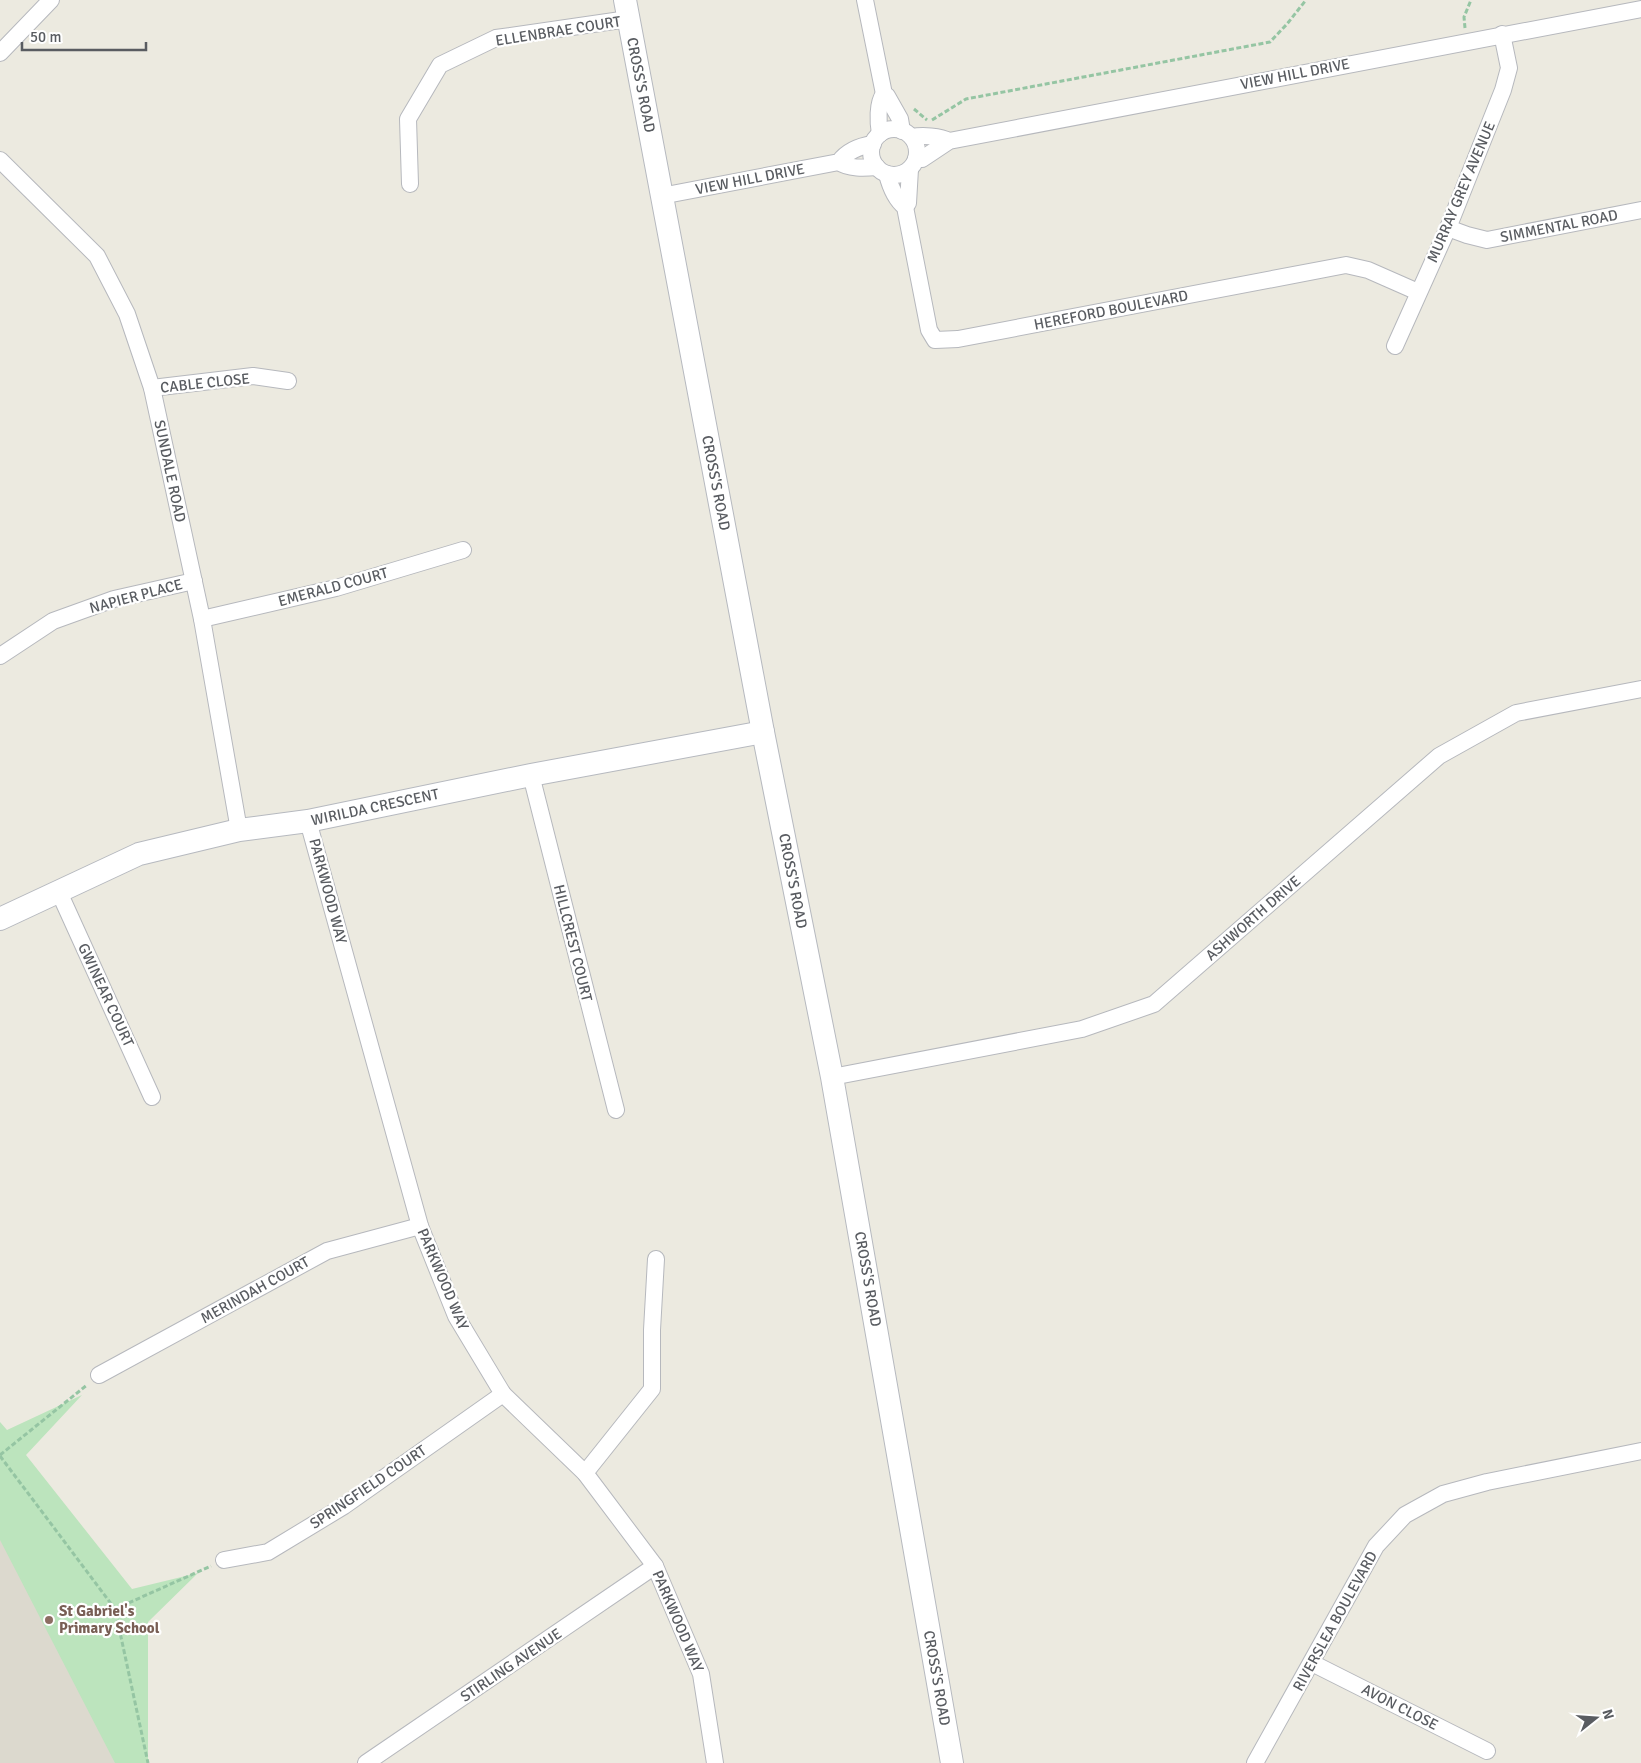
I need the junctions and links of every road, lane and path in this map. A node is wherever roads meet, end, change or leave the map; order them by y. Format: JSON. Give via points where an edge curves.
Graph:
{"nodes":[{"id":1,"x":50,"y":0,"type":"edge"},
{"id":2,"x":865,"y":0,"type":"edge"},
{"id":3,"x":1306,"y":0,"type":"edge"},
{"id":4,"x":1471,"y":0,"type":"edge"},
{"id":5,"x":1641,"y":9,"type":"edge"},
{"id":6,"x":627,"y":10,"type":"edge"},
{"id":7,"x":1502,"y":34,"type":"junction"},
{"id":8,"x":1467,"y":41,"type":"junction"},
{"id":9,"x":0,"y":53,"type":"edge"},
{"id":10,"x":884,"y":94,"type":"junction"},
{"id":11,"x":907,"y":134,"type":"junction"},
{"id":12,"x":877,"y":139,"type":"junction"},
{"id":13,"x":950,"y":141,"type":"junction"},
{"id":14,"x":0,"y":160,"type":"edge"},
{"id":15,"x":839,"y":162,"type":"junction"},
{"id":16,"x":913,"y":164,"type":"junction"},
{"id":17,"x":882,"y":171,"type":"junction"},
{"id":18,"x":410,"y":184,"type":"dead end"},
{"id":19,"x":662,"y":196,"type":"junction"},
{"id":20,"x":905,"y":207,"type":"junction"},
{"id":21,"x":1641,"y":210,"type":"edge"},
{"id":22,"x":1448,"y":228,"type":"junction"},
{"id":23,"x":1418,"y":292,"type":"junction"},
{"id":24,"x":1395,"y":346,"type":"dead end"},
{"id":25,"x":288,"y":381,"type":"dead end"},
{"id":26,"x":152,"y":388,"type":"junction"},
{"id":27,"x":463,"y":550,"type":"dead end"},
{"id":28,"x":194,"y":581,"type":"junction"},
{"id":29,"x":202,"y":619,"type":"junction"},
{"id":30,"x":0,"y":656,"type":"edge"},
{"id":31,"x":1641,"y":689,"type":"edge"},
{"id":32,"x":762,"y":732,"type":"junction"},
{"id":33,"x":530,"y":775,"type":"junction"},
{"id":34,"x":308,"y":821,"type":"junction"},
{"id":35,"x":238,"y":830,"type":"junction"},
{"id":36,"x":59,"y":892,"type":"junction"},
{"id":37,"x":0,"y":919,"type":"edge"},
{"id":38,"x":832,"y":1077,"type":"junction"},
{"id":39,"x":152,"y":1097,"type":"dead end"},
{"id":40,"x":616,"y":1110,"type":"dead end"},
{"id":41,"x":420,"y":1226,"type":"junction"},
{"id":42,"x":656,"y":1259,"type":"dead end"},
{"id":43,"x":99,"y":1375,"type":"joint"},
{"id":44,"x":504,"y":1394,"type":"junction"},
{"id":45,"x":1641,"y":1451,"type":"edge"},
{"id":46,"x":0,"y":1455,"type":"edge"},
{"id":47,"x":585,"y":1473,"type":"junction"},
{"id":48,"x":224,"y":1560,"type":"joint"},
{"id":49,"x":655,"y":1566,"type":"junction"},
{"id":50,"x":115,"y":1609,"type":"junction"},
{"id":51,"x":1312,"y":1663,"type":"junction"},
{"id":52,"x":1487,"y":1751,"type":"dead end"},
{"id":53,"x":148,"y":1763,"type":"edge"},
{"id":54,"x":366,"y":1763,"type":"edge"},
{"id":55,"x":715,"y":1763,"type":"edge"},
{"id":56,"x":952,"y":1763,"type":"edge"},
{"id":57,"x":1255,"y":1763,"type":"edge"}],
"edges":[{"from":1,"to":9,"type":"street"},
{"from":2,"to":10,"type":"street"},
{"from":3,"to":10,"type":"path","via":[[1270,42],[966,99],[929,122],[909,104]]},
{"from":4,"to":8,"type":"path","via":[[1464,17]]},
{"from":5,"to":7,"type":"street","name":"VIEW HILL DRIVE"},
{"from":6,"to":18,"type":"street","name":"ELLENBRAE COURT","via":[[496,38],[440,65],[408,119]]},
{"from":6,"to":19,"type":"street","name":"CROSS'S ROAD"},
{"from":7,"to":8,"type":"street","name":"VIEW HILL DRIVE"},
{"from":7,"to":22,"type":"street","name":"MURRAY GREY AVENUE","via":[[1509,68],[1503,90]]},
{"from":8,"to":13,"type":"street","name":"VIEW HILL DRIVE"},
{"from":10,"to":11,"type":"street"},
{"from":10,"to":12,"type":"street"},
{"from":11,"to":12,"type":"street","via":[[891,130]]},
{"from":11,"to":13,"type":"street","name":"VIEW HILL DRIVE"},
{"from":11,"to":16,"type":"street","via":[[917,147]]},
{"from":12,"to":15,"type":"street","name":"VIEW HILL DRIVE","via":[[848,153]]},
{"from":12,"to":17,"type":"street","via":[[872,156]]},
{"from":13,"to":16,"type":"street","name":"VIEW HILL DRIVE"},
{"from":14,"to":26,"type":"street","name":"SUNDALE ROAD","via":[[97,256],[127,314]]},
{"from":15,"to":17,"type":"street","name":"VIEW HILL DRIVE"},
{"from":15,"to":19,"type":"street","name":"VIEW HILL DRIVE"},
{"from":16,"to":17,"type":"street","via":[[899,175]]},
{"from":16,"to":20,"type":"street","name":"HEREFORD BOULEVARD"},
{"from":17,"to":20,"type":"street","name":"HEREFORD BOULEVARD"},
{"from":19,"to":32,"type":"street","name":"CROSS'S ROAD"},
{"from":20,"to":23,"type":"street","name":"HEREFORD BOULEVARD","via":[[929,330],[935,340],[958,339],[1346,265],[1368,270]]},
{"from":21,"to":22,"type":"street","name":"SIMMENTAL ROAD","via":[[1488,240]]},
{"from":22,"to":23,"type":"street","name":"MURRAY GREY AVENUE"},
{"from":23,"to":24,"type":"street","name":"MURRAY GREY AVENUE"},
{"from":25,"to":26,"type":"street","name":"CABLE CLOSE","via":[[254,376]]},
{"from":26,"to":28,"type":"street","name":"SUNDALE ROAD"},
{"from":27,"to":29,"type":"street","name":"EMERALD COURT","via":[[336,588]]},
{"from":28,"to":29,"type":"street","name":"SUNDALE ROAD"},
{"from":28,"to":30,"type":"street","name":"NAPIER PLACE","via":[[114,599],[53,621]]},
{"from":29,"to":35,"type":"street","name":"SUNDALE ROAD"},
{"from":31,"to":38,"type":"street","name":"ASHWORTH DRIVE","via":[[1516,713],[1439,756],[1154,1004],[1082,1029]]},
{"from":32,"to":33,"type":"street","name":"WIRILDA CRESCENT"},
{"from":32,"to":38,"type":"street","name":"CROSS'S ROAD"},
{"from":33,"to":34,"type":"street","name":"WIRILDA CRESCENT"},
{"from":33,"to":40,"type":"street","name":"HILLCREST COURT"},
{"from":34,"to":35,"type":"street","name":"WIRILDA CRESCENT"},
{"from":34,"to":41,"type":"street","name":"PARKWOOD WAY"},
{"from":35,"to":36,"type":"street","name":"WIRILDA CRESCENT","via":[[140,854]]},
{"from":36,"to":37,"type":"street","name":"WIRILDA CRESCENT"},
{"from":36,"to":39,"type":"street","name":"GWINEAR COURT"},
{"from":38,"to":56,"type":"street","name":"CROSS'S ROAD"},
{"from":41,"to":43,"type":"street","name":"MERINDAH COURT","via":[[327,1251]]},
{"from":41,"to":44,"type":"street","name":"PARKWOOD WAY","via":[[456,1316]]},
{"from":42,"to":47,"type":"street","via":[[652,1389]]},
{"from":43,"to":46,"type":"path"},
{"from":44,"to":47,"type":"street","name":"PARKWOOD WAY"},
{"from":44,"to":48,"type":"street","name":"SPRINGFIELD COURT","via":[[344,1506],[268,1552]]},
{"from":45,"to":51,"type":"street","name":"RIVERSLEA BOULEVARD","via":[[1487,1482],[1443,1494],[1404,1515],[1376,1546]]},
{"from":46,"to":50,"type":"path"},
{"from":47,"to":49,"type":"street","name":"PARKWOOD WAY"},
{"from":48,"to":50,"type":"path"},
{"from":49,"to":54,"type":"street","name":"STIRLING AVENUE"},
{"from":49,"to":55,"type":"street","name":"PARKWOOD WAY","via":[[701,1674]]},
{"from":50,"to":53,"type":"path"},
{"from":51,"to":52,"type":"street","name":"AVON CLOSE"},
{"from":51,"to":57,"type":"street","name":"RIVERSLEA BOULEVARD"}]}
